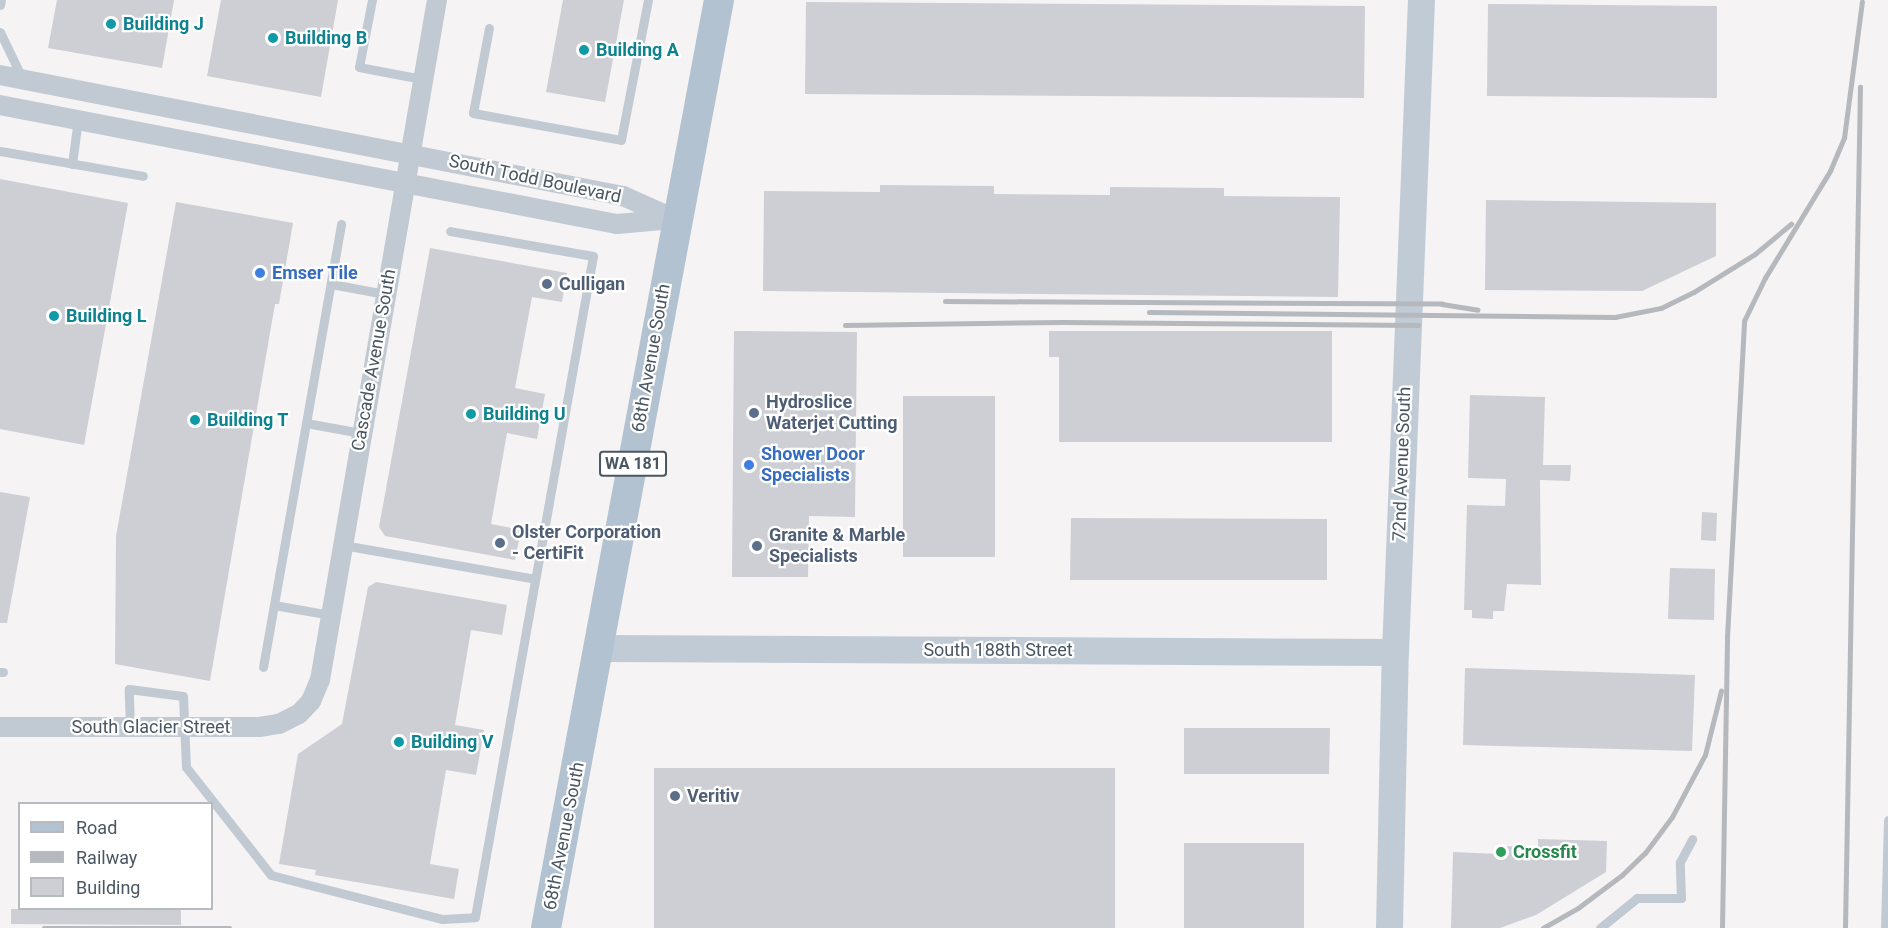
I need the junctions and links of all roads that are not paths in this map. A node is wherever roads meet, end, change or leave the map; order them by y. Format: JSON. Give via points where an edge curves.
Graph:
{"nodes":[{"id":1,"x":1,"y":0,"type":"edge"},
{"id":2,"x":372,"y":0,"type":"edge"},
{"id":3,"x":437,"y":0,"type":"edge"},
{"id":4,"x":648,"y":0,"type":"edge"},
{"id":5,"x":719,"y":0,"type":"edge"},
{"id":6,"x":1421,"y":0,"type":"edge"},
{"id":7,"x":0,"y":5,"type":"edge"},
{"id":8,"x":489,"y":28,"type":"dead end"},
{"id":9,"x":0,"y":32,"type":"edge"},
{"id":10,"x":0,"y":75,"type":"edge"},
{"id":11,"x":422,"y":79,"type":"junction"},
{"id":12,"x":23,"y":80,"type":"junction"},
{"id":13,"x":0,"y":105,"type":"edge"},
{"id":14,"x":78,"y":119,"type":"junction"},
{"id":15,"x":0,"y":151,"type":"edge"},
{"id":16,"x":409,"y":152,"type":"junction"},
{"id":17,"x":72,"y":164,"type":"junction"},
{"id":18,"x":143,"y":176,"type":"dead end"},
{"id":19,"x":404,"y":181,"type":"junction"},
{"id":20,"x":675,"y":219,"type":"junction"},
{"id":21,"x":341,"y":224,"type":"dead end"},
{"id":22,"x":450,"y":231,"type":"dead end"},
{"id":23,"x":331,"y":284,"type":"junction"},
{"id":24,"x":385,"y":294,"type":"junction"},
{"id":25,"x":306,"y":423,"type":"junction"},
{"id":26,"x":362,"y":433,"type":"junction"},
{"id":27,"x":343,"y":545,"type":"junction"},
{"id":28,"x":535,"y":579,"type":"junction"},
{"id":29,"x":274,"y":605,"type":"junction"},
{"id":30,"x":331,"y":615,"type":"junction"},
{"id":31,"x":601,"y":648,"type":"junction"},
{"id":32,"x":1395,"y":652,"type":"junction"},
{"id":33,"x":263,"y":668,"type":"dead end"},
{"id":34,"x":299,"y":714,"type":"joint"},
{"id":35,"x":0,"y":727,"type":"edge"},
{"id":36,"x":130,"y":727,"type":"junction"},
{"id":37,"x":184,"y":727,"type":"junction"},
{"id":38,"x":1888,"y":820,"type":"edge"},
{"id":39,"x":1692,"y":839,"type":"dead end"},
{"id":40,"x":546,"y":928,"type":"edge"},
{"id":41,"x":1389,"y":928,"type":"edge"},
{"id":42,"x":1600,"y":928,"type":"edge"},
{"id":43,"x":1886,"y":928,"type":"edge"}],
"edges":[{"from":1,"to":7,"type":"lane"},
{"from":2,"to":11,"type":"lane","via":[[359,67]]},
{"from":3,"to":11,"type":"street","name":"Cascade Avenue South"},
{"from":4,"to":8,"type":"lane","via":[[621,140],[473,113]]},
{"from":5,"to":20,"type":"main road","name":"68th Avenue South","number":"WA 181"},
{"from":6,"to":32,"type":"street","name":"72nd Avenue South"},
{"from":9,"to":12,"type":"lane"},
{"from":10,"to":12,"type":"street","name":"South Todd Boulevard"},
{"from":11,"to":16,"type":"street","name":"Cascade Avenue South"},
{"from":12,"to":16,"type":"street","name":"South Todd Boulevard"},
{"from":13,"to":14,"type":"street","name":"South Todd Boulevard"},
{"from":14,"to":17,"type":"lane"},
{"from":14,"to":19,"type":"street","name":"South Todd Boulevard"},
{"from":15,"to":17,"type":"lane"},
{"from":16,"to":19,"type":"street","name":"Cascade Avenue South"},
{"from":16,"to":20,"type":"street","name":"South Todd Boulevard","via":[[623,196]]},
{"from":17,"to":18,"type":"lane"},
{"from":19,"to":20,"type":"street","name":"South Todd Boulevard","via":[[616,224]]},
{"from":19,"to":24,"type":"street","name":"Cascade Avenue South"},
{"from":20,"to":31,"type":"main road","name":"68th Avenue South","number":"WA 181"},
{"from":21,"to":23,"type":"lane"},
{"from":22,"to":28,"type":"lane","via":[[593,256]]},
{"from":23,"to":24,"type":"lane"},
{"from":23,"to":25,"type":"lane"},
{"from":24,"to":26,"type":"street","name":"Cascade Avenue South"},
{"from":25,"to":26,"type":"lane"},
{"from":25,"to":29,"type":"lane"},
{"from":26,"to":27,"type":"street","name":"Cascade Avenue South"},
{"from":27,"to":28,"type":"lane"},
{"from":27,"to":30,"type":"street","name":"Cascade Avenue South"},
{"from":28,"to":37,"type":"lane","via":[[475,917],[442,919],[271,875],[186,767]]},
{"from":29,"to":30,"type":"lane"},
{"from":29,"to":33,"type":"lane"},
{"from":30,"to":34,"type":"street","name":"Cascade Avenue South","via":[[320,680]]},
{"from":31,"to":32,"type":"street","name":"South 188th Street"},
{"from":31,"to":40,"type":"main road","name":"68th Avenue South","number":"WA 181"},
{"from":32,"to":41,"type":"street","name":"72nd Avenue South"},
{"from":34,"to":37,"type":"street","name":"South Glacier Street","via":[[279,724],[259,727]]},
{"from":35,"to":36,"type":"street","name":"South Glacier Street"},
{"from":36,"to":37,"type":"street","name":"South Glacier Street"},
{"from":36,"to":37,"type":"lane","via":[[129,689],[183,696]]},
{"from":38,"to":43,"type":"lane"},
{"from":39,"to":42,"type":"lane","via":[[1680,862],[1681,898],[1637,898]]}]}
